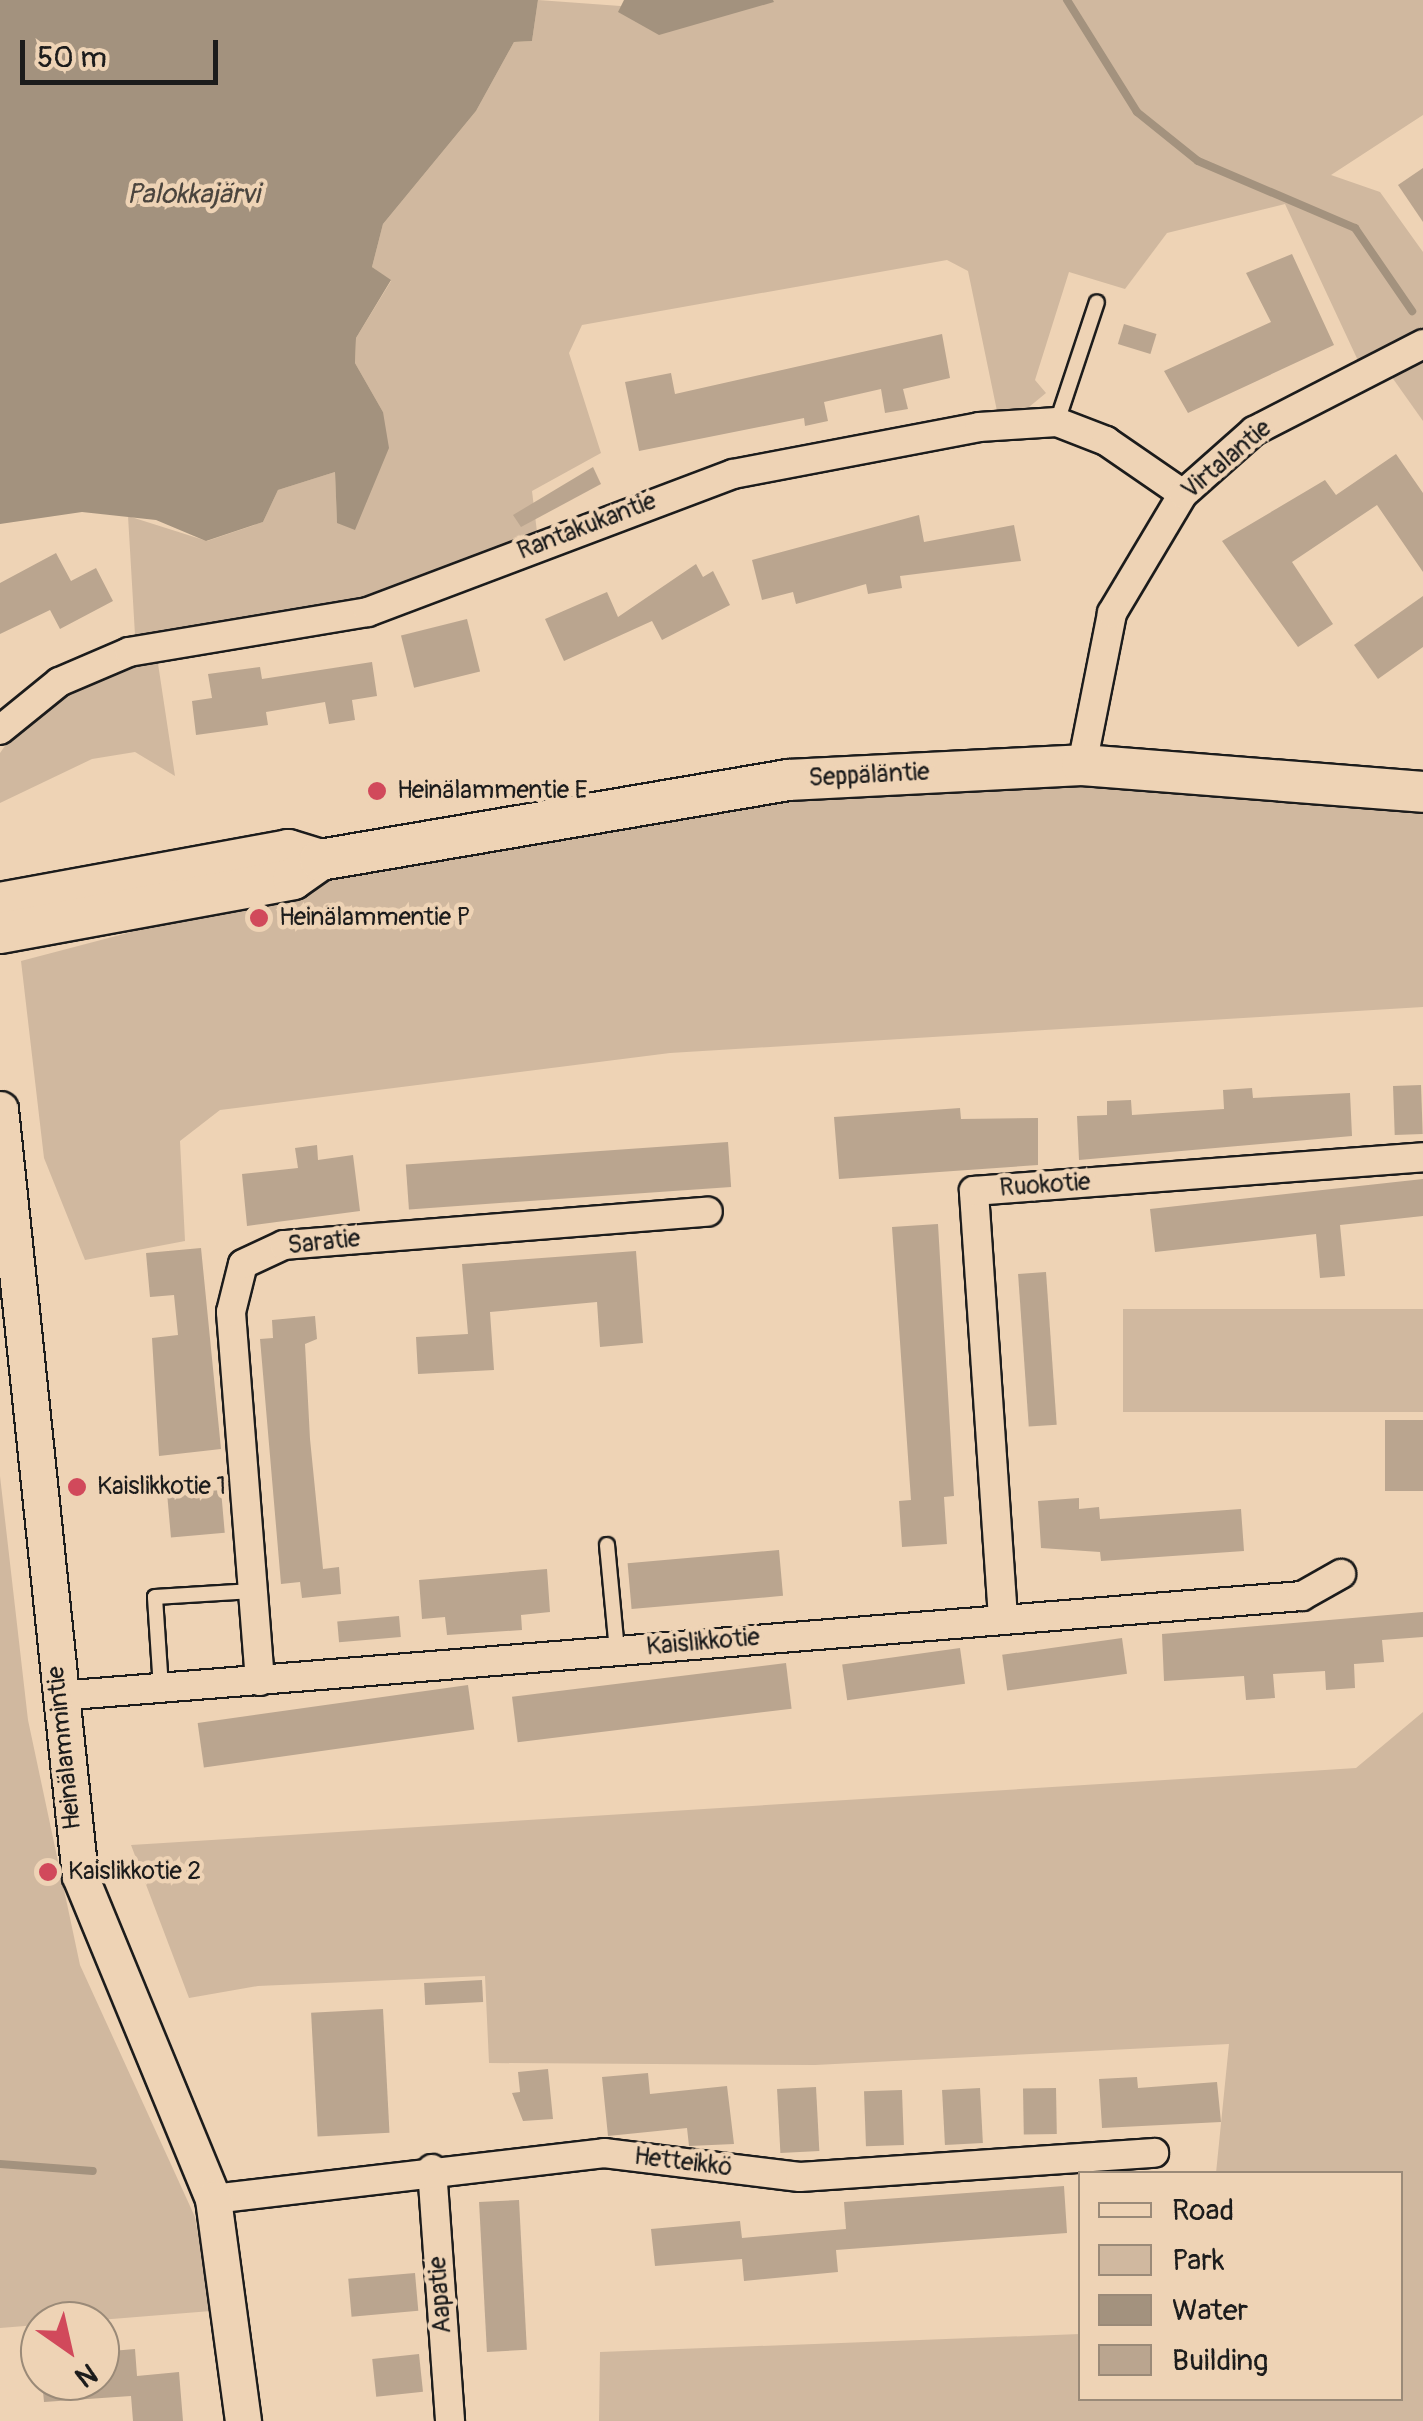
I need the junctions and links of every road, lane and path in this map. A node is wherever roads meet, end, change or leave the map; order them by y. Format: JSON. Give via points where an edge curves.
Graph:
{"nodes":[{"id":1,"x":1097,"y":302,"type":"dead end"},
{"id":2,"x":1423,"y":344,"type":"edge"},
{"id":3,"x":1057,"y":422,"type":"junction"},
{"id":4,"x":1183,"y":494,"type":"junction"},
{"id":5,"x":0,"y":730,"type":"edge"},
{"id":6,"x":1082,"y":765,"type":"junction"},
{"id":7,"x":1423,"y":792,"type":"edge"},
{"id":8,"x":320,"y":860,"type":"junction"},
{"id":9,"x":0,"y":903,"type":"edge"},
{"id":10,"x":0,"y":933,"type":"edge"},
{"id":11,"x":0,"y":1109,"type":"edge"},
{"id":12,"x":1423,"y":1157,"type":"edge"},
{"id":13,"x":708,"y":1212,"type":"dead end"},
{"id":14,"x":607,"y":1545,"type":"dead end"},
{"id":15,"x":1341,"y":1574,"type":"dead end"},
{"id":16,"x":254,"y":1591,"type":"junction"},
{"id":17,"x":1004,"y":1618,"type":"junction"},
{"id":18,"x":617,"y":1651,"type":"junction"},
{"id":19,"x":260,"y":1681,"type":"junction"},
{"id":20,"x":161,"y":1688,"type":"junction"},
{"id":21,"x":59,"y":1696,"type":"junction"},
{"id":22,"x":1154,"y":2154,"type":"dead end"},
{"id":23,"x":432,"y":2169,"type":"junction"},
{"id":24,"x":213,"y":2199,"type":"junction"},
{"id":25,"x":243,"y":2421,"type":"edge"},
{"id":26,"x":450,"y":2421,"type":"edge"}],
"edges":[{"from":1,"to":3,"type":"lane"},
{"from":2,"to":4,"type":"street","name":"Virtalantie","via":[[1254,431]]},
{"from":3,"to":4,"type":"street","name":"Rantakukantie","via":[[1106,441]]},
{"from":3,"to":5,"type":"street","name":"Rantakukantie","via":[[979,427],[732,474],[368,612],[112,658],[58,682]]},
{"from":4,"to":6,"type":"street","name":"Virtalantie","via":[[1112,613]]},
{"from":6,"to":7,"type":"main road","name":"Seppäläntie"},
{"from":6,"to":8,"type":"main road","name":"Seppäläntie","via":[[788,780]]},
{"from":8,"to":9,"type":"main road","name":"Seppäläntie","via":[[288,850]]},
{"from":8,"to":10,"type":"main road","name":"Seppäläntie","via":[[293,879]]},
{"from":11,"to":21,"type":"street","name":"Heinälammintie"},
{"from":12,"to":17,"type":"street","name":"Ruokotie","via":[[974,1191]]},
{"from":13,"to":16,"type":"street","name":"Saratie","via":[[284,1245],[243,1264],[231,1312]]},
{"from":14,"to":18,"type":"lane"},
{"from":15,"to":17,"type":"street","name":"Kaislikkotie","via":[[1302,1596]]},
{"from":16,"to":19,"type":"street","name":"Saratie"},
{"from":16,"to":20,"type":"lane","via":[[156,1597]]},
{"from":17,"to":18,"type":"street","name":"Kaislikkotie"},
{"from":18,"to":19,"type":"street","name":"Kaislikkotie"},
{"from":19,"to":20,"type":"street","name":"Kaislikkotie"},
{"from":20,"to":21,"type":"street","name":"Kaislikkotie"},
{"from":21,"to":24,"type":"street","name":"Heinälammintie","via":[[80,1876]]},
{"from":22,"to":23,"type":"street","name":"Hetteikkö","via":[[800,2177],[604,2154]]},
{"from":23,"to":24,"type":"street","name":"Hetteikkö"},
{"from":23,"to":26,"type":"street","name":"Aapatie"},
{"from":24,"to":25,"type":"street","name":"Heinälammintie"}]}
